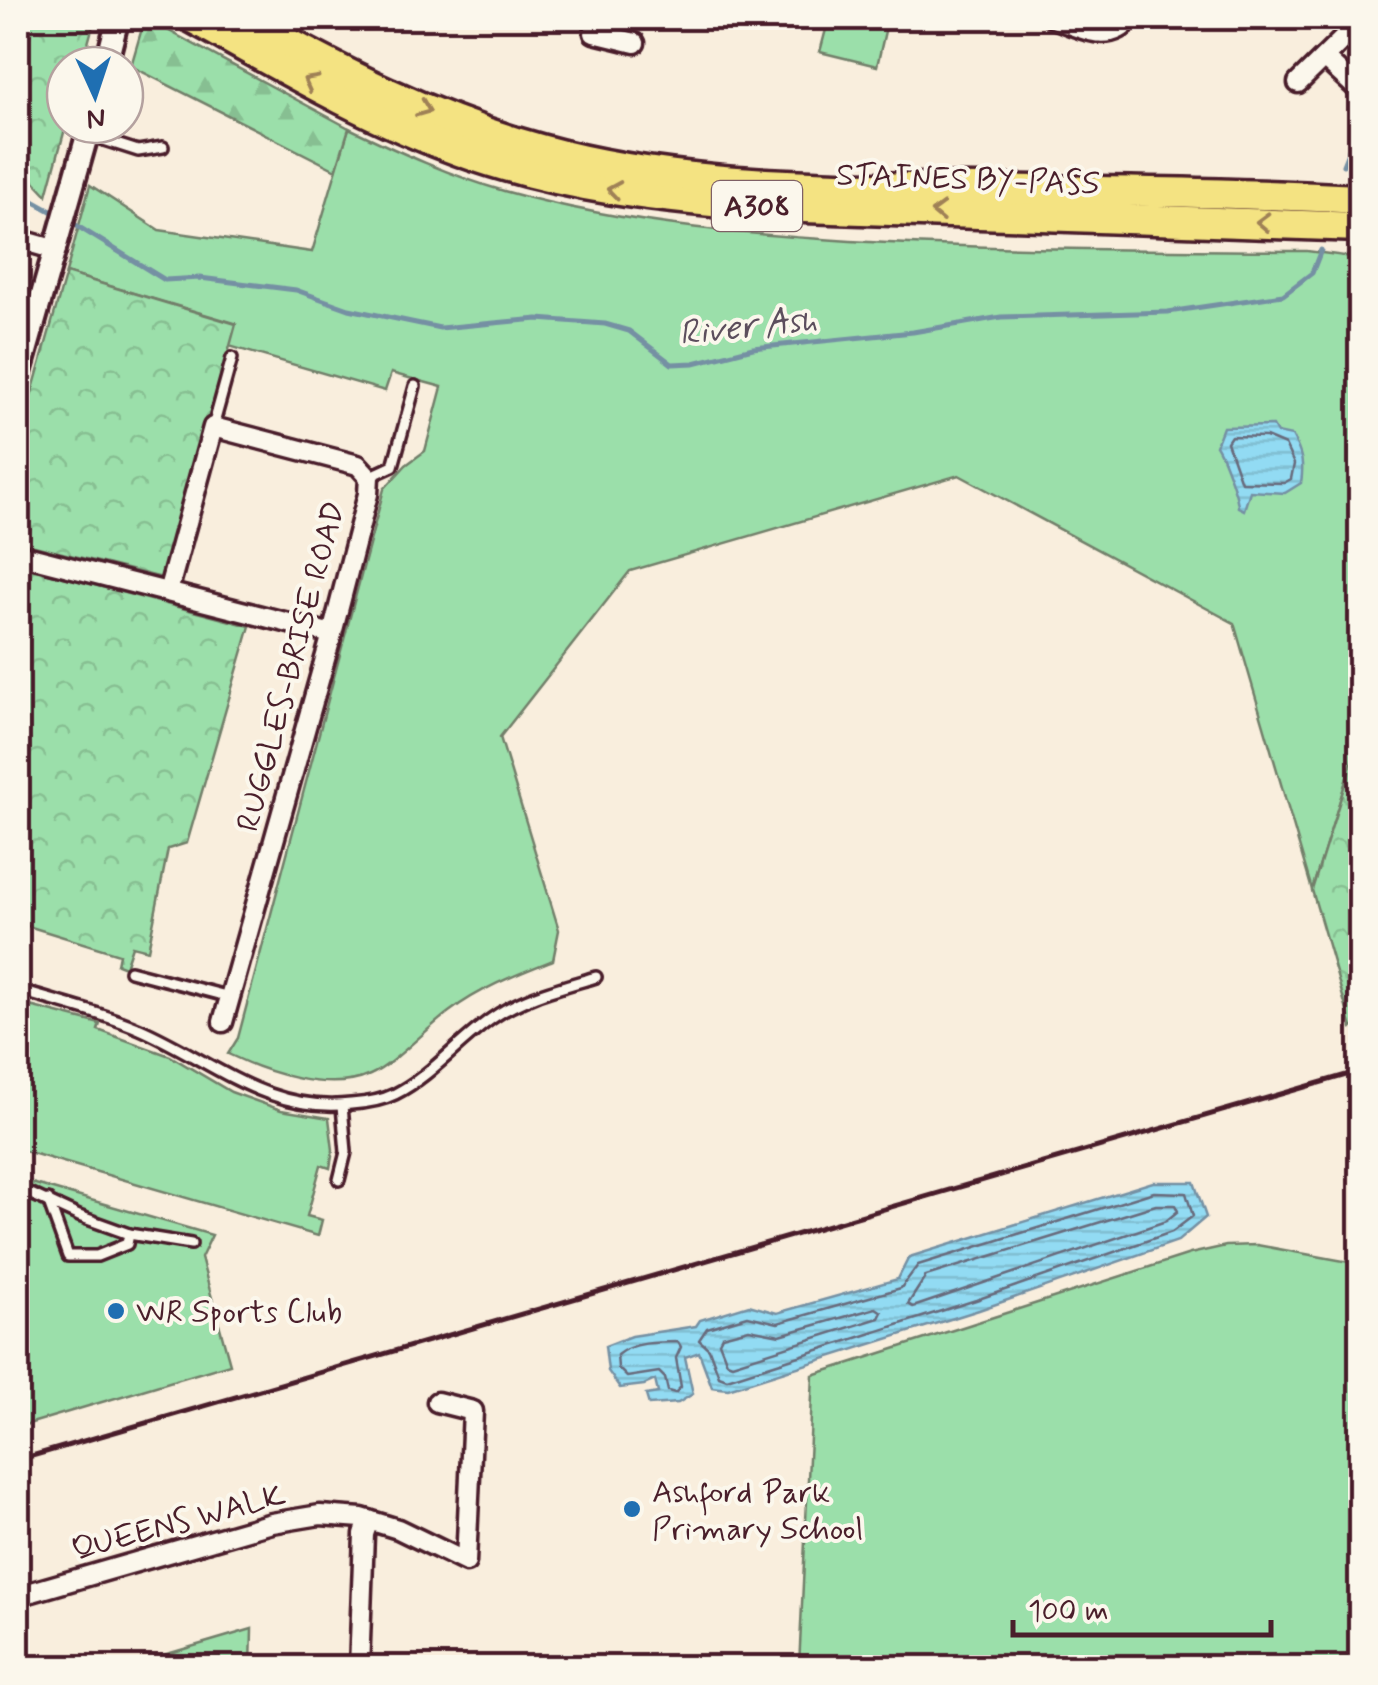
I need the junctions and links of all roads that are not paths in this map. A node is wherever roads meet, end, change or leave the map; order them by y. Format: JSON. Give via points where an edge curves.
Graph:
{"nodes":[{"id":1,"x":118,"y":18,"type":"edge"},
{"id":2,"x":192,"y":18,"type":"edge"},
{"id":3,"x":244,"y":18,"type":"edge"},
{"id":4,"x":619,"y":18,"type":"edge"},
{"id":5,"x":1052,"y":18,"type":"edge"},
{"id":6,"x":1131,"y":18,"type":"edge"},
{"id":7,"x":1360,"y":22,"type":"edge"},
{"id":8,"x":594,"y":34,"type":"dead end"},
{"id":9,"x":614,"y":38,"type":"junction"},
{"id":10,"x":636,"y":43,"type":"dead end"},
{"id":11,"x":111,"y":45,"type":"edge"},
{"id":12,"x":1324,"y":58,"type":"junction"},
{"id":13,"x":1298,"y":83,"type":"dead end"},
{"id":14,"x":1360,"y":91,"type":"edge"},
{"id":15,"x":85,"y":145,"type":"edge"},
{"id":16,"x":124,"y":145,"type":"edge"},
{"id":17,"x":162,"y":147,"type":"dead end"},
{"id":18,"x":1360,"y":199,"type":"edge"},
{"id":19,"x":1360,"y":226,"type":"edge"},
{"id":20,"x":18,"y":239,"type":"edge"},
{"id":21,"x":56,"y":250,"type":"junction"},
{"id":22,"x":232,"y":358,"type":"dead end"},
{"id":23,"x":18,"y":380,"type":"edge"},
{"id":24,"x":415,"y":386,"type":"dead end"},
{"id":25,"x":214,"y":427,"type":"junction"},
{"id":26,"x":369,"y":477,"type":"junction"},
{"id":27,"x":18,"y":554,"type":"edge"},
{"id":28,"x":168,"y":592,"type":"junction"},
{"id":29,"x":332,"y":634,"type":"junction"},
{"id":30,"x":130,"y":971,"type":"dead end"},
{"id":31,"x":596,"y":977,"type":"dead end"},
{"id":32,"x":18,"y":990,"type":"edge"},
{"id":33,"x":230,"y":997,"type":"junction"},
{"id":34,"x":223,"y":1022,"type":"dead end"},
{"id":35,"x":342,"y":1106,"type":"junction"},
{"id":36,"x":339,"y":1180,"type":"dead end"},
{"id":37,"x":18,"y":1188,"type":"edge"},
{"id":38,"x":48,"y":1200,"type":"junction"},
{"id":39,"x":129,"y":1234,"type":"junction"},
{"id":40,"x":191,"y":1244,"type":"dead end"},
{"id":41,"x":437,"y":1402,"type":"dead end"},
{"id":42,"x":368,"y":1520,"type":"junction"},
{"id":43,"x":18,"y":1596,"type":"edge"},
{"id":44,"x":360,"y":1668,"type":"edge"}],
"edges":[{"from":1,"to":11,"type":"street"},
{"from":19,"to":2,"type":"highway","name":"STAINES BY-PASS","number":"A308","one_way":true,"via":[[775,208],[608,190],[460,152],[369,114]]},
{"from":3,"to":18,"type":"highway","name":"STAINES BY-PASS","number":"A308","one_way":true,"via":[[392,96],[469,127],[668,176]]},
{"from":4,"to":9,"type":"street"},
{"from":5,"to":6,"type":"street","via":[[1103,35]]},
{"from":7,"to":12,"type":"street"},
{"from":8,"to":9,"type":"street"},
{"from":9,"to":10,"type":"street"},
{"from":12,"to":13,"type":"street"},
{"from":12,"to":14,"type":"street"},
{"from":15,"to":21,"type":"street"},
{"from":16,"to":17,"type":"lane","via":[[138,151]]},
{"from":20,"to":21,"type":"street"},
{"from":21,"to":23,"type":"street"},
{"from":22,"to":25,"type":"lane"},
{"from":24,"to":26,"type":"lane","via":[[393,466]]},
{"from":25,"to":26,"type":"street","name":"RUGGLES-BRISE ROAD","via":[[358,465]]},
{"from":25,"to":28,"type":"street"},
{"from":26,"to":29,"type":"street","name":"RUGGLES-BRISE ROAD"},
{"from":27,"to":28,"type":"street"},
{"from":28,"to":29,"type":"street"},
{"from":29,"to":33,"type":"street","name":"RUGGLES-BRISE ROAD"},
{"from":30,"to":33,"type":"lane"},
{"from":31,"to":35,"type":"lane","via":[[512,1006],[396,1094]]},
{"from":32,"to":35,"type":"lane","via":[[139,1028],[265,1094]]},
{"from":33,"to":34,"type":"street","name":"RUGGLES-BRISE ROAD"},
{"from":35,"to":36,"type":"lane","via":[[346,1152]]},
{"from":37,"to":38,"type":"lane"},
{"from":38,"to":39,"type":"lane"},
{"from":38,"to":39,"type":"lane","via":[[68,1256],[118,1250]]},
{"from":39,"to":40,"type":"lane"},
{"from":41,"to":42,"type":"street","name":"QUEENS WALK","via":[[473,1411],[466,1562]]},
{"from":42,"to":43,"type":"street","name":"QUEENS WALK","via":[[320,1515],[272,1523]]},
{"from":42,"to":44,"type":"street"}]}
